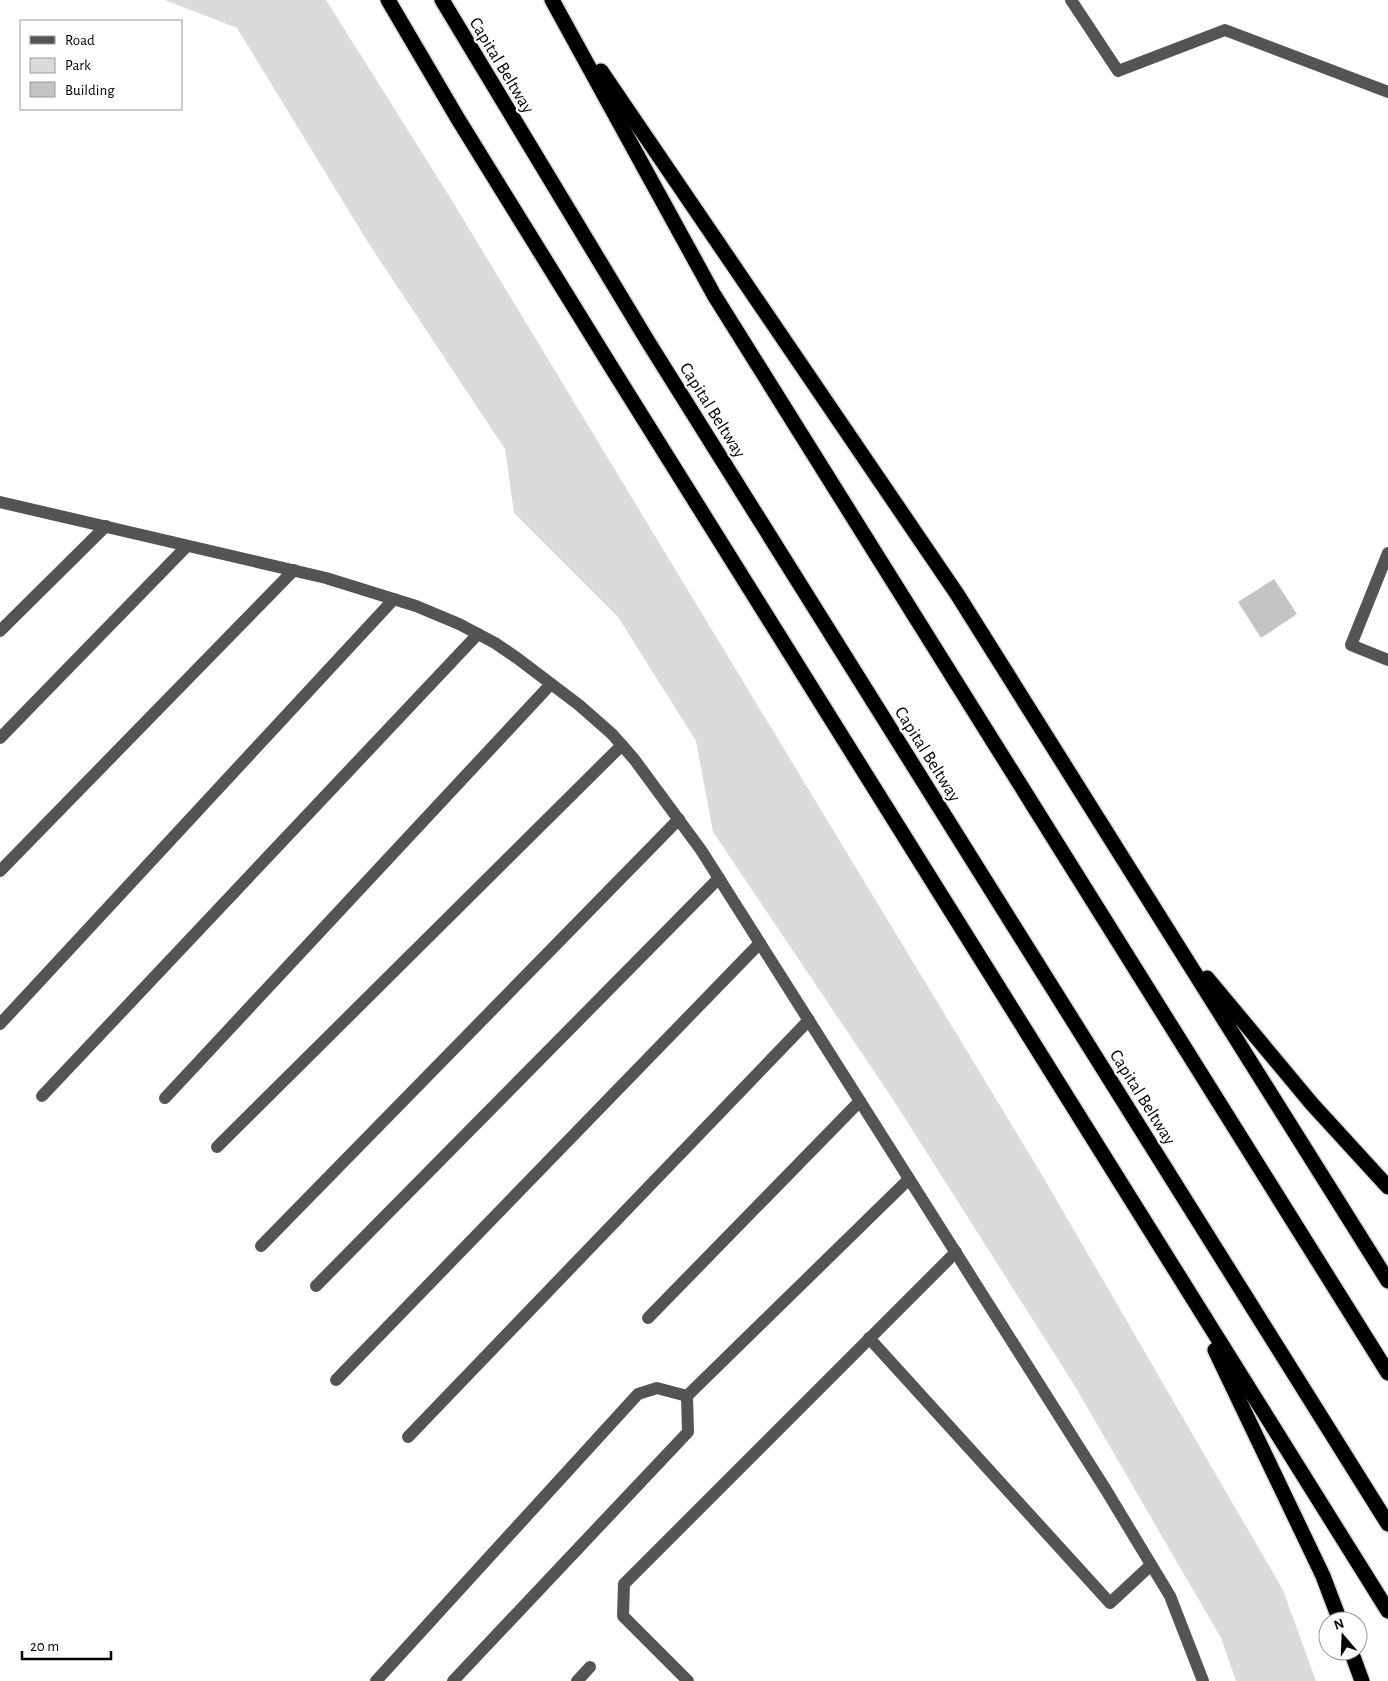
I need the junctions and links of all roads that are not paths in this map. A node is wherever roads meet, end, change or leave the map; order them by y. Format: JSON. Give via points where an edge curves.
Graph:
{"nodes":[{"id":1,"x":388,"y":0,"type":"edge"},
{"id":2,"x":442,"y":0,"type":"edge"},
{"id":3,"x":552,"y":0,"type":"edge"},
{"id":4,"x":1071,"y":0,"type":"edge"},
{"id":5,"x":1388,"y":92,"type":"edge"},
{"id":6,"x":5,"y":503,"type":"edge"},
{"id":7,"x":0,"y":515,"type":"edge"},
{"id":8,"x":106,"y":526,"type":"junction"},
{"id":9,"x":187,"y":546,"type":"junction"},
{"id":10,"x":1388,"y":553,"type":"edge"},
{"id":11,"x":294,"y":570,"type":"junction"},
{"id":12,"x":394,"y":599,"type":"junction"},
{"id":13,"x":0,"y":631,"type":"edge"},
{"id":14,"x":478,"y":634,"type":"junction"},
{"id":15,"x":1388,"y":660,"type":"edge"},
{"id":16,"x":551,"y":684,"type":"junction"},
{"id":17,"x":0,"y":738,"type":"edge"},
{"id":18,"x":622,"y":745,"type":"junction"},
{"id":19,"x":679,"y":819,"type":"junction"},
{"id":20,"x":0,"y":871,"type":"edge"},
{"id":21,"x":719,"y":878,"type":"junction"},
{"id":22,"x":1168,"y":930,"type":"junction"},
{"id":23,"x":760,"y":943,"type":"junction"},
{"id":24,"x":809,"y":1020,"type":"junction"},
{"id":25,"x":0,"y":1024,"type":"edge"},
{"id":26,"x":42,"y":1096,"type":"dead end"},
{"id":27,"x":165,"y":1098,"type":"dead end"},
{"id":28,"x":860,"y":1101,"type":"junction"},
{"id":29,"x":217,"y":1147,"type":"dead end"},
{"id":30,"x":909,"y":1179,"type":"junction"},
{"id":31,"x":1388,"y":1187,"type":"edge"},
{"id":32,"x":261,"y":1246,"type":"dead end"},
{"id":33,"x":956,"y":1252,"type":"junction"},
{"id":34,"x":1388,"y":1281,"type":"edge"},
{"id":35,"x":1183,"y":1283,"type":"junction"},
{"id":36,"x":316,"y":1286,"type":"dead end"},
{"id":37,"x":648,"y":1318,"type":"dead end"},
{"id":38,"x":870,"y":1338,"type":"junction"},
{"id":39,"x":1388,"y":1372,"type":"edge"},
{"id":40,"x":336,"y":1380,"type":"dead end"},
{"id":41,"x":687,"y":1396,"type":"junction"},
{"id":42,"x":408,"y":1437,"type":"dead end"},
{"id":43,"x":1388,"y":1524,"type":"edge"},
{"id":44,"x":1151,"y":1565,"type":"junction"},
{"id":45,"x":1336,"y":1611,"type":"edge"},
{"id":46,"x":1388,"y":1611,"type":"edge"},
{"id":47,"x":1355,"y":1661,"type":"edge"},
{"id":48,"x":590,"y":1667,"type":"dead end"},
{"id":49,"x":376,"y":1681,"type":"edge"},
{"id":50,"x":453,"y":1681,"type":"edge"},
{"id":51,"x":577,"y":1681,"type":"edge"},
{"id":52,"x":688,"y":1681,"type":"edge"},
{"id":53,"x":1203,"y":1681,"type":"edge"},
{"id":54,"x":1362,"y":1681,"type":"edge"}],
"edges":[{"from":1,"to":35,"type":"highway","via":[[610,365]]},
{"from":2,"to":43,"type":"highway","name":"Capital Beltway","via":[[647,340]]},
{"from":3,"to":22,"type":"highway","via":[[957,594]]},
{"from":3,"to":39,"type":"highway","via":[[714,295]]},
{"from":4,"to":5,"type":"street","via":[[1118,71],[1226,30]]},
{"from":6,"to":7,"type":"street"},
{"from":6,"to":8,"type":"street"},
{"from":8,"to":9,"type":"street"},
{"from":8,"to":13,"type":"street"},
{"from":9,"to":11,"type":"street"},
{"from":9,"to":17,"type":"street"},
{"from":10,"to":15,"type":"street","via":[[1351,645]]},
{"from":11,"to":12,"type":"street"},
{"from":11,"to":20,"type":"street"},
{"from":12,"to":14,"type":"street"},
{"from":12,"to":25,"type":"street"},
{"from":14,"to":16,"type":"street"},
{"from":14,"to":26,"type":"street"},
{"from":16,"to":18,"type":"street"},
{"from":16,"to":27,"type":"street"},
{"from":18,"to":19,"type":"street"},
{"from":18,"to":29,"type":"street"},
{"from":19,"to":21,"type":"street"},
{"from":19,"to":32,"type":"street"},
{"from":21,"to":23,"type":"street"},
{"from":21,"to":36,"type":"street"},
{"from":22,"to":31,"type":"highway","via":[[1312,1104]]},
{"from":22,"to":34,"type":"highway"},
{"from":23,"to":24,"type":"street"},
{"from":23,"to":40,"type":"street"},
{"from":24,"to":28,"type":"street"},
{"from":24,"to":42,"type":"street"},
{"from":28,"to":30,"type":"street"},
{"from":28,"to":37,"type":"street"},
{"from":30,"to":33,"type":"street"},
{"from":30,"to":41,"type":"street"},
{"from":33,"to":38,"type":"street"},
{"from":33,"to":44,"type":"street"},
{"from":35,"to":45,"type":"highway","via":[[1323,1576]]},
{"from":35,"to":46,"type":"highway"},
{"from":38,"to":44,"type":"street","via":[[1110,1603]]},
{"from":38,"to":52,"type":"street","via":[[624,1584],[624,1616]]},
{"from":41,"to":49,"type":"street","via":[[657,1388],[638,1394]]},
{"from":41,"to":50,"type":"street","via":[[688,1432]]},
{"from":44,"to":53,"type":"street","via":[[1170,1596]]},
{"from":47,"to":54,"type":"highway"},
{"from":48,"to":51,"type":"street"}]}
